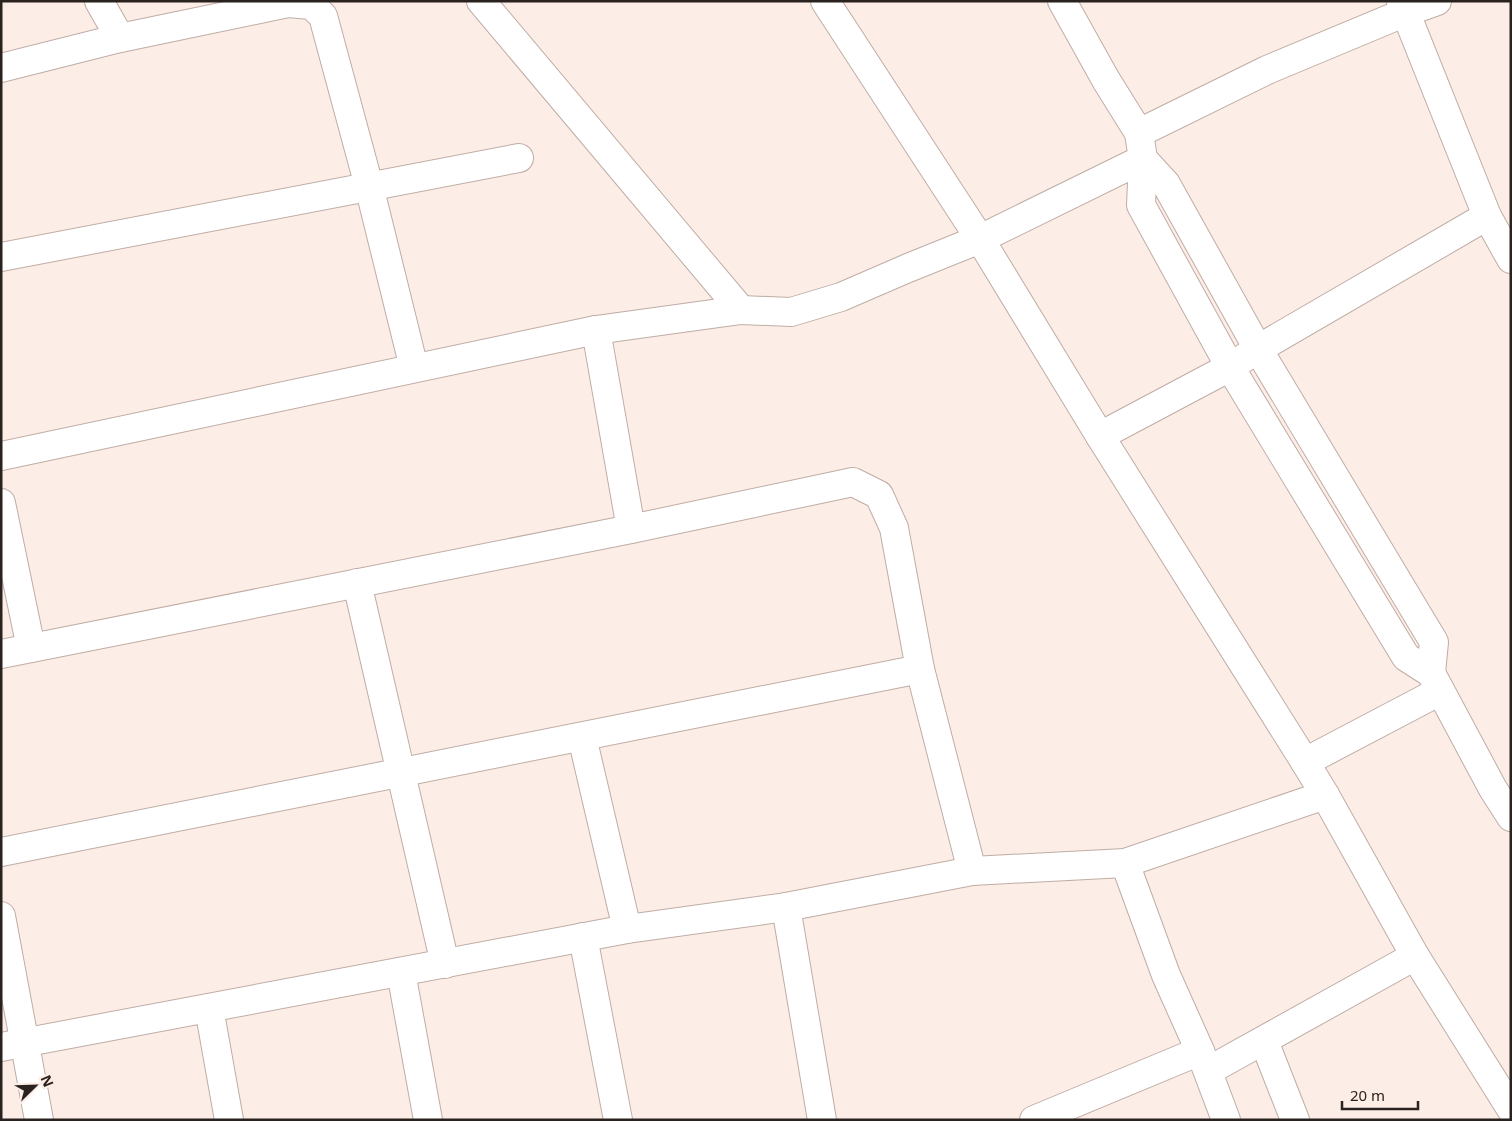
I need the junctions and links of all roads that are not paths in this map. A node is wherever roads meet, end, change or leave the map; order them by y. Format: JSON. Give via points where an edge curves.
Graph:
{"nodes":[{"id":1,"x":99,"y":1,"type":"edge"},
{"id":2,"x":481,"y":1,"type":"edge"},
{"id":3,"x":825,"y":1,"type":"edge"},
{"id":4,"x":1062,"y":1,"type":"edge"},
{"id":5,"x":1436,"y":1,"type":"edge"},
{"id":6,"x":1404,"y":7,"type":"edge"},
{"id":7,"x":120,"y":38,"type":"junction"},
{"id":8,"x":1,"y":68,"type":"edge"},
{"id":9,"x":1141,"y":146,"type":"junction"},
{"id":10,"x":519,"y":158,"type":"dead end"},
{"id":11,"x":369,"y":186,"type":"junction"},
{"id":12,"x":1487,"y":216,"type":"junction"},
{"id":13,"x":980,"y":239,"type":"junction"},
{"id":14,"x":4,"y":250,"type":"edge"},
{"id":15,"x":1511,"y":259,"type":"edge"},
{"id":16,"x":741,"y":310,"type":"junction"},
{"id":17,"x":596,"y":330,"type":"junction"},
{"id":18,"x":1258,"y":349,"type":"junction"},
{"id":19,"x":414,"y":368,"type":"junction"},
{"id":20,"x":1230,"y":368,"type":"junction"},
{"id":21,"x":1100,"y":436,"type":"junction"},
{"id":22,"x":1,"y":456,"type":"edge"},
{"id":23,"x":1,"y":503,"type":"edge"},
{"id":24,"x":631,"y":529,"type":"junction"},
{"id":25,"x":357,"y":583,"type":"junction"},
{"id":26,"x":31,"y":648,"type":"junction"},
{"id":27,"x":1,"y":654,"type":"edge"},
{"id":28,"x":920,"y":670,"type":"junction"},
{"id":29,"x":1435,"y":682,"type":"junction"},
{"id":30,"x":582,"y":737,"type":"junction"},
{"id":31,"x":1305,"y":762,"type":"junction"},
{"id":32,"x":401,"y":773,"type":"junction"},
{"id":33,"x":1326,"y":795,"type":"junction"},
{"id":34,"x":1511,"y":817,"type":"edge"},
{"id":35,"x":1,"y":852,"type":"edge"},
{"id":36,"x":1125,"y":863,"type":"junction"},
{"id":37,"x":972,"y":871,"type":"junction"},
{"id":38,"x":786,"y":907,"type":"junction"},
{"id":39,"x":1,"y":916,"type":"edge"},
{"id":40,"x":627,"y":930,"type":"junction"},
{"id":41,"x":583,"y":938,"type":"junction"},
{"id":42,"x":1415,"y":956,"type":"junction"},
{"id":43,"x":445,"y":964,"type":"junction"},
{"id":44,"x":401,"y":972,"type":"junction"},
{"id":45,"x":209,"y":1008,"type":"junction"},
{"id":46,"x":1264,"y":1041,"type":"junction"},
{"id":47,"x":13,"y":1045,"type":"edge"},
{"id":48,"x":1204,"y":1061,"type":"junction"},
{"id":49,"x":1511,"y":1109,"type":"edge"},
{"id":50,"x":39,"y":1120,"type":"edge"},
{"id":51,"x":229,"y":1120,"type":"edge"},
{"id":52,"x":428,"y":1120,"type":"edge"},
{"id":53,"x":618,"y":1120,"type":"edge"},
{"id":54,"x":822,"y":1120,"type":"edge"},
{"id":55,"x":1034,"y":1120,"type":"edge"},
{"id":56,"x":1226,"y":1120,"type":"edge"},
{"id":57,"x":1295,"y":1120,"type":"edge"}],
"edges":[{"from":1,"to":7,"type":"street"},
{"from":2,"to":16,"type":"street"},
{"from":3,"to":13,"type":"street"},
{"from":4,"to":9,"type":"street"},
{"from":5,"to":6,"type":"street"},
{"from":6,"to":9,"type":"street","via":[[1267,70]]},
{"from":6,"to":12,"type":"street"},
{"from":7,"to":8,"type":"street"},
{"from":7,"to":11,"type":"street","via":[[288,3],[311,5],[323,16]]},
{"from":9,"to":13,"type":"street"},
{"from":9,"to":18,"type":"street","via":[[1166,184]]},
{"from":9,"to":20,"type":"street","via":[[1141,205]]},
{"from":10,"to":11,"type":"street"},
{"from":11,"to":14,"type":"street"},
{"from":11,"to":19,"type":"street"},
{"from":12,"to":15,"type":"street"},
{"from":12,"to":18,"type":"street"},
{"from":13,"to":16,"type":"street","via":[[841,297],[791,312]]},
{"from":13,"to":21,"type":"street"},
{"from":16,"to":17,"type":"street"},
{"from":17,"to":19,"type":"street"},
{"from":17,"to":24,"type":"street"},
{"from":18,"to":20,"type":"street"},
{"from":18,"to":29,"type":"street","via":[[1434,642]]},
{"from":19,"to":22,"type":"street"},
{"from":20,"to":21,"type":"street"},
{"from":20,"to":29,"type":"street","via":[[1406,657]]},
{"from":21,"to":31,"type":"street"},
{"from":23,"to":26,"type":"street"},
{"from":24,"to":25,"type":"street"},
{"from":24,"to":28,"type":"street","via":[[853,482],[879,495],[894,528]]},
{"from":25,"to":26,"type":"street"},
{"from":25,"to":32,"type":"street"},
{"from":26,"to":27,"type":"street"},
{"from":28,"to":30,"type":"street"},
{"from":28,"to":37,"type":"street"},
{"from":29,"to":31,"type":"street"},
{"from":29,"to":34,"type":"street"},
{"from":30,"to":32,"type":"street"},
{"from":30,"to":40,"type":"street"},
{"from":31,"to":33,"type":"street"},
{"from":32,"to":35,"type":"street"},
{"from":32,"to":43,"type":"street"},
{"from":33,"to":36,"type":"street"},
{"from":33,"to":42,"type":"street"},
{"from":36,"to":37,"type":"street"},
{"from":36,"to":48,"type":"street","via":[[1166,975]]},
{"from":37,"to":38,"type":"street"},
{"from":38,"to":40,"type":"street"},
{"from":38,"to":54,"type":"street"},
{"from":39,"to":47,"type":"street"},
{"from":40,"to":41,"type":"street"},
{"from":41,"to":43,"type":"street"},
{"from":41,"to":53,"type":"street"},
{"from":42,"to":46,"type":"street"},
{"from":42,"to":49,"type":"street"},
{"from":43,"to":44,"type":"street"},
{"from":44,"to":45,"type":"street"},
{"from":44,"to":52,"type":"street"},
{"from":45,"to":47,"type":"street"},
{"from":45,"to":51,"type":"street"},
{"from":46,"to":48,"type":"street"},
{"from":46,"to":57,"type":"street"},
{"from":47,"to":50,"type":"street"},
{"from":48,"to":55,"type":"street"},
{"from":48,"to":56,"type":"street"}]}
